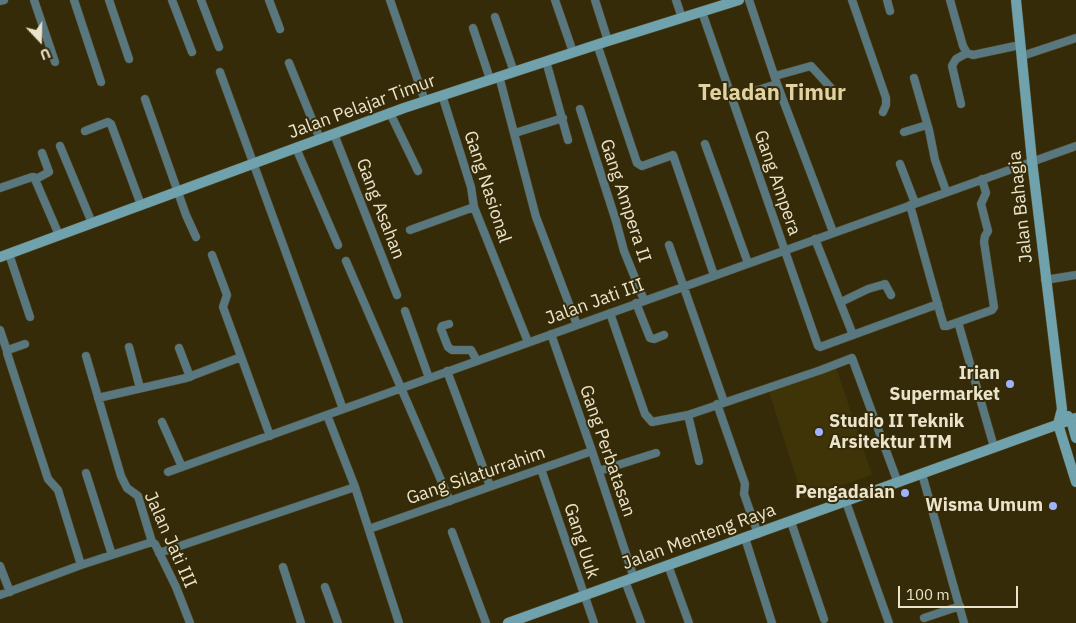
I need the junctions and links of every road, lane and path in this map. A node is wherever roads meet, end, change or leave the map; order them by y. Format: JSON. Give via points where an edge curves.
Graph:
{"nodes":[{"id":1,"x":4,"y":0,"type":"edge"},
{"id":2,"x":34,"y":0,"type":"edge"},
{"id":3,"x":74,"y":0,"type":"edge"},
{"id":4,"x":109,"y":0,"type":"edge"},
{"id":5,"x":172,"y":0,"type":"edge"},
{"id":6,"x":201,"y":0,"type":"edge"},
{"id":7,"x":269,"y":0,"type":"edge"},
{"id":8,"x":390,"y":0,"type":"edge"},
{"id":9,"x":555,"y":0,"type":"edge"},
{"id":10,"x":595,"y":0,"type":"edge"},
{"id":11,"x":676,"y":0,"type":"edge"},
{"id":12,"x":749,"y":0,"type":"edge"},
{"id":13,"x":852,"y":0,"type":"edge"},
{"id":14,"x":887,"y":0,"type":"edge"},
{"id":15,"x":950,"y":0,"type":"edge"},
{"id":16,"x":1016,"y":0,"type":"edge"},
{"id":17,"x":0,"y":1,"type":"edge"},
{"id":18,"x":733,"y":1,"type":"edge"},
{"id":19,"x":890,"y":11,"type":"dead end"},
{"id":20,"x":702,"y":12,"type":"junction"},
{"id":21,"x":495,"y":17,"type":"dead end"},
{"id":22,"x":682,"y":18,"type":"junction"},
{"id":23,"x":473,"y":28,"type":"dead end"},
{"id":24,"x":280,"y":29,"type":"dead end"},
{"id":25,"x":1076,"y":38,"type":"edge"},
{"id":26,"x":608,"y":40,"type":"junction"},
{"id":27,"x":597,"y":44,"type":"junction"},
{"id":28,"x":1020,"y":45,"type":"junction"},
{"id":29,"x":219,"y":47,"type":"dead end"},
{"id":30,"x":192,"y":52,"type":"dead end"},
{"id":31,"x":572,"y":52,"type":"junction"},
{"id":32,"x":967,"y":53,"type":"junction"},
{"id":33,"x":1022,"y":56,"type":"junction"},
{"id":34,"x":129,"y":59,"type":"dead end"},
{"id":35,"x":546,"y":61,"type":"junction"},
{"id":36,"x":55,"y":62,"type":"dead end"},
{"id":37,"x":289,"y":63,"type":"dead end"},
{"id":38,"x":220,"y":72,"type":"dead end"},
{"id":39,"x":514,"y":72,"type":"junction"},
{"id":40,"x":494,"y":78,"type":"junction"},
{"id":41,"x":914,"y":78,"type":"dead end"},
{"id":42,"x":776,"y":80,"type":"junction"},
{"id":43,"x":101,"y":82,"type":"dead end"},
{"id":44,"x":831,"y":88,"type":"dead end"},
{"id":45,"x":442,"y":95,"type":"junction"},
{"id":46,"x":732,"y":98,"type":"junction"},
{"id":47,"x":145,"y":99,"type":"dead end"},
{"id":48,"x":425,"y":101,"type":"junction"},
{"id":49,"x":961,"y":104,"type":"dead end"},
{"id":50,"x":580,"y":109,"type":"dead end"},
{"id":51,"x":883,"y":112,"type":"dead end"},
{"id":52,"x":390,"y":113,"type":"junction"},
{"id":53,"x":562,"y":118,"type":"junction"},
{"id":54,"x":927,"y":124,"type":"junction"},
{"id":55,"x":85,"y":131,"type":"dead end"},
{"id":56,"x":904,"y":132,"type":"dead end"},
{"id":57,"x":515,"y":133,"type":"junction"},
{"id":58,"x":334,"y":134,"type":"junction"},
{"id":59,"x":320,"y":139,"type":"junction"},
{"id":60,"x":568,"y":140,"type":"dead end"},
{"id":61,"x":706,"y":144,"type":"dead end"},
{"id":62,"x":60,"y":146,"type":"dead end"},
{"id":63,"x":1076,"y":146,"type":"edge"},
{"id":64,"x":296,"y":148,"type":"junction"},
{"id":65,"x":42,"y":153,"type":"dead end"},
{"id":66,"x":1032,"y":161,"type":"junction"},
{"id":67,"x":253,"y":164,"type":"junction"},
{"id":68,"x":900,"y":164,"type":"dead end"},
{"id":69,"x":418,"y":171,"type":"dead end"},
{"id":70,"x":36,"y":179,"type":"junction"},
{"id":71,"x":982,"y":179,"type":"junction"},
{"id":72,"x":0,"y":188,"type":"edge"},
{"id":73,"x":178,"y":192,"type":"junction"},
{"id":74,"x":946,"y":192,"type":"junction"},
{"id":75,"x":912,"y":204,"type":"junction"},
{"id":76,"x":141,"y":205,"type":"junction"},
{"id":77,"x":474,"y":207,"type":"junction"},
{"id":78,"x":92,"y":223,"type":"junction"},
{"id":79,"x":410,"y":230,"type":"dead end"},
{"id":80,"x":833,"y":232,"type":"junction"},
{"id":81,"x":59,"y":235,"type":"junction"},
{"id":82,"x":196,"y":237,"type":"dead end"},
{"id":83,"x":815,"y":238,"type":"junction"},
{"id":84,"x":338,"y":244,"type":"dead end"},
{"id":85,"x":669,"y":245,"type":"dead end"},
{"id":86,"x":784,"y":250,"type":"junction"},
{"id":87,"x":4,"y":255,"type":"edge"},
{"id":88,"x":212,"y":255,"type":"dead end"},
{"id":89,"x":346,"y":261,"type":"dead end"},
{"id":90,"x":748,"y":263,"type":"junction"},
{"id":91,"x":714,"y":275,"type":"junction"},
{"id":92,"x":1076,"y":275,"type":"edge"},
{"id":93,"x":1045,"y":280,"type":"junction"},
{"id":94,"x":684,"y":286,"type":"junction"},
{"id":95,"x":398,"y":295,"type":"dead end"},
{"id":96,"x":891,"y":296,"type":"dead end"},
{"id":97,"x":644,"y":300,"type":"junction"},
{"id":98,"x":841,"y":302,"type":"junction"},
{"id":99,"x":636,"y":303,"type":"junction"},
{"id":100,"x":938,"y":304,"type":"junction"},
{"id":101,"x":405,"y":312,"type":"dead end"},
{"id":102,"x":610,"y":313,"type":"junction"},
{"id":103,"x":30,"y":317,"type":"dead end"},
{"id":104,"x":958,"y":322,"type":"junction"},
{"id":105,"x":449,"y":324,"type":"dead end"},
{"id":106,"x":577,"y":325,"type":"junction"},
{"id":107,"x":0,"y":330,"type":"edge"},
{"id":108,"x":551,"y":334,"type":"junction"},
{"id":109,"x":664,"y":335,"type":"dead end"},
{"id":110,"x":854,"y":335,"type":"junction"},
{"id":111,"x":528,"y":342,"type":"junction"},
{"id":112,"x":25,"y":344,"type":"dead end"},
{"id":113,"x":129,"y":347,"type":"dead end"},
{"id":114,"x":180,"y":348,"type":"dead end"},
{"id":115,"x":5,"y":355,"type":"edge"},
{"id":116,"x":86,"y":356,"type":"dead end"},
{"id":117,"x":241,"y":357,"type":"junction"},
{"id":118,"x":477,"y":361,"type":"junction"},
{"id":119,"x":447,"y":371,"type":"junction"},
{"id":120,"x":190,"y":377,"type":"junction"},
{"id":121,"x":429,"y":378,"type":"junction"},
{"id":122,"x":140,"y":388,"type":"junction"},
{"id":123,"x":402,"y":388,"type":"junction"},
{"id":124,"x":98,"y":398,"type":"junction"},
{"id":125,"x":720,"y":403,"type":"junction"},
{"id":126,"x":343,"y":409,"type":"junction"},
{"id":127,"x":1062,"y":409,"type":"junction"},
{"id":128,"x":688,"y":414,"type":"junction"},
{"id":129,"x":327,"y":415,"type":"junction"},
{"id":130,"x":1073,"y":419,"type":"edge"},
{"id":131,"x":162,"y":422,"type":"dead end"},
{"id":132,"x":1058,"y":424,"type":"junction"},
{"id":133,"x":270,"y":436,"type":"junction"},
{"id":134,"x":1076,"y":438,"type":"edge"},
{"id":135,"x":994,"y":447,"type":"junction"},
{"id":136,"x":592,"y":451,"type":"junction"},
{"id":137,"x":656,"y":452,"type":"dead end"},
{"id":138,"x":699,"y":460,"type":"dead end"},
{"id":139,"x":182,"y":467,"type":"junction"},
{"id":140,"x":541,"y":469,"type":"junction"},
{"id":141,"x":599,"y":471,"type":"junction"},
{"id":142,"x":168,"y":472,"type":"dead end"},
{"id":143,"x":86,"y":473,"type":"dead end"},
{"id":144,"x":922,"y":474,"type":"junction"},
{"id":145,"x":1076,"y":482,"type":"edge"},
{"id":146,"x":898,"y":484,"type":"junction"},
{"id":147,"x":490,"y":486,"type":"junction"},
{"id":148,"x":355,"y":487,"type":"junction"},
{"id":149,"x":450,"y":501,"type":"junction"},
{"id":150,"x":846,"y":502,"type":"junction"},
{"id":151,"x":791,"y":522,"type":"junction"},
{"id":152,"x":369,"y":529,"type":"junction"},
{"id":153,"x":452,"y":532,"type":"dead end"},
{"id":154,"x":758,"y":534,"type":"junction"},
{"id":155,"x":745,"y":538,"type":"junction"},
{"id":156,"x":152,"y":542,"type":"junction"},
{"id":157,"x":159,"y":553,"type":"junction"},
{"id":158,"x":112,"y":554,"type":"junction"},
{"id":159,"x":81,"y":565,"type":"junction"},
{"id":160,"x":668,"y":565,"type":"junction"},
{"id":161,"x":0,"y":566,"type":"edge"},
{"id":162,"x":283,"y":567,"type":"dead end"},
{"id":163,"x":630,"y":579,"type":"junction"},
{"id":164,"x":325,"y":587,"type":"dead end"},
{"id":165,"x":10,"y":592,"type":"junction"},
{"id":166,"x":0,"y":595,"type":"edge"},
{"id":167,"x":583,"y":595,"type":"junction"},
{"id":168,"x":960,"y":606,"type":"junction"},
{"id":169,"x":924,"y":618,"type":"dead end"},
{"id":170,"x":824,"y":619,"type":"dead end"},
{"id":171,"x":514,"y":622,"type":"edge"},
{"id":172,"x":190,"y":623,"type":"edge"},
{"id":173,"x":301,"y":623,"type":"edge"},
{"id":174,"x":338,"y":623,"type":"edge"},
{"id":175,"x":399,"y":623,"type":"edge"},
{"id":176,"x":486,"y":623,"type":"edge"},
{"id":177,"x":594,"y":623,"type":"edge"},
{"id":178,"x":641,"y":623,"type":"edge"},
{"id":179,"x":689,"y":623,"type":"edge"},
{"id":180,"x":772,"y":623,"type":"edge"},
{"id":181,"x":889,"y":623,"type":"edge"},
{"id":182,"x":964,"y":623,"type":"edge"}],
"edges":[{"from":1,"to":17,"type":"street"},
{"from":2,"to":36,"type":"street"},
{"from":3,"to":43,"type":"street"},
{"from":4,"to":34,"type":"street"},
{"from":5,"to":30,"type":"street"},
{"from":6,"to":29,"type":"street"},
{"from":7,"to":24,"type":"street"},
{"from":8,"to":48,"type":"street"},
{"from":9,"to":31,"type":"street"},
{"from":10,"to":26,"type":"street"},
{"from":11,"to":22,"type":"street"},
{"from":12,"to":42,"type":"street"},
{"from":13,"to":51,"type":"street","via":[[886,98]]},
{"from":14,"to":19,"type":"street"},
{"from":15,"to":32,"type":"street"},
{"from":16,"to":28,"type":"street","name":"Jalan Bahagia"},
{"from":18,"to":20,"type":"street","name":"Jalan Pelajar Timur"},
{"from":20,"to":22,"type":"street","name":"Jalan Pelajar Timur"},
{"from":20,"to":46,"type":"street","name":"Gang Ampera"},
{"from":21,"to":39,"type":"street"},
{"from":22,"to":26,"type":"street","name":"Jalan Pelajar Timur"},
{"from":23,"to":40,"type":"street"},
{"from":25,"to":33,"type":"street"},
{"from":26,"to":27,"type":"street","name":"Jalan Pelajar Timur"},
{"from":27,"to":31,"type":"street","name":"Jalan Pelajar Timur"},
{"from":27,"to":91,"type":"street","via":[[637,164],[642,166],[673,155]]},
{"from":28,"to":32,"type":"street","via":[[973,55]]},
{"from":28,"to":33,"type":"street","name":"Jalan Bahagia"},
{"from":31,"to":35,"type":"street","name":"Jalan Pelajar Timur"},
{"from":32,"to":49,"type":"street","via":[[956,58],[952,66]]},
{"from":33,"to":66,"type":"street","name":"Jalan Bahagia"},
{"from":35,"to":39,"type":"street","name":"Jalan Pelajar Timur"},
{"from":35,"to":53,"type":"street"},
{"from":37,"to":59,"type":"street"},
{"from":38,"to":67,"type":"street"},
{"from":39,"to":40,"type":"street","name":"Jalan Pelajar Timur"},
{"from":40,"to":45,"type":"street","name":"Jalan Pelajar Timur"},
{"from":40,"to":57,"type":"street"},
{"from":41,"to":54,"type":"street"},
{"from":42,"to":44,"type":"street","via":[[811,66]]},
{"from":42,"to":46,"type":"street"},
{"from":42,"to":80,"type":"street"},
{"from":45,"to":48,"type":"street","name":"Jalan Pelajar Timur"},
{"from":45,"to":77,"type":"street","name":"Gang Nasional","via":[[471,186]]},
{"from":46,"to":86,"type":"street","name":"Gang Ampera"},
{"from":47,"to":73,"type":"street"},
{"from":48,"to":52,"type":"street","name":"Jalan Pelajar Timur"},
{"from":50,"to":97,"type":"street","name":"Gang Ampera II","via":[[624,251]]},
{"from":52,"to":58,"type":"street","name":"Jalan Pelajar Timur"},
{"from":52,"to":69,"type":"street"},
{"from":53,"to":57,"type":"street"},
{"from":53,"to":60,"type":"street"},
{"from":54,"to":56,"type":"street"},
{"from":54,"to":74,"type":"street"},
{"from":55,"to":76,"type":"street","via":[[108,122],[111,124]]},
{"from":57,"to":106,"type":"street","via":[[536,218]]},
{"from":58,"to":59,"type":"street","name":"Jalan Pelajar Timur"},
{"from":58,"to":95,"type":"street","name":"Gang Asahan"},
{"from":59,"to":64,"type":"street","name":"Jalan Pelajar Timur"},
{"from":61,"to":90,"type":"street"},
{"from":62,"to":78,"type":"street"},
{"from":63,"to":66,"type":"street","name":"Jalan Jati III"},
{"from":64,"to":67,"type":"street","name":"Jalan Pelajar Timur"},
{"from":64,"to":84,"type":"street"},
{"from":65,"to":70,"type":"street","via":[[49,172]]},
{"from":66,"to":71,"type":"street","name":"Jalan Jati III"},
{"from":66,"to":93,"type":"street","name":"Jalan Bahagia"},
{"from":67,"to":73,"type":"street","name":"Jalan Pelajar Timur"},
{"from":67,"to":126,"type":"street"},
{"from":68,"to":75,"type":"street"},
{"from":70,"to":72,"type":"street","via":[[32,177]]},
{"from":70,"to":81,"type":"street"},
{"from":71,"to":74,"type":"street","name":"Jalan Jati III"},
{"from":71,"to":104,"type":"street","via":[[986,193],[982,204],[988,231],[984,242],[994,307]]},
{"from":73,"to":76,"type":"street","name":"Jalan Pelajar Timur"},
{"from":73,"to":82,"type":"street"},
{"from":74,"to":75,"type":"street","name":"Jalan Jati III"},
{"from":75,"to":80,"type":"street","name":"Jalan Jati III"},
{"from":75,"to":100,"type":"street"},
{"from":76,"to":78,"type":"street","name":"Jalan Pelajar Timur"},
{"from":77,"to":79,"type":"street"},
{"from":77,"to":111,"type":"street","name":"Gang Nasional"},
{"from":78,"to":81,"type":"street","name":"Jalan Pelajar Timur"},
{"from":80,"to":83,"type":"street","name":"Jalan Jati III"},
{"from":81,"to":87,"type":"street","name":"Jalan Pelajar Timur"},
{"from":83,"to":86,"type":"street","name":"Jalan Jati III"},
{"from":83,"to":98,"type":"street"},
{"from":85,"to":94,"type":"street"},
{"from":86,"to":90,"type":"street","name":"Jalan Jati III"},
{"from":86,"to":110,"type":"street","name":"Gang Ampera","via":[[818,346]]},
{"from":87,"to":103,"type":"street"},
{"from":88,"to":117,"type":"street","via":[[227,295],[223,307]]},
{"from":89,"to":123,"type":"street"},
{"from":90,"to":91,"type":"street","name":"Jalan Jati III"},
{"from":91,"to":94,"type":"street","name":"Jalan Jati III"},
{"from":92,"to":93,"type":"street"},
{"from":93,"to":127,"type":"street","name":"Jalan Bahagia"},
{"from":94,"to":97,"type":"street","name":"Jalan Jati III"},
{"from":94,"to":125,"type":"street"},
{"from":96,"to":98,"type":"street","via":[[885,284]]},
{"from":97,"to":99,"type":"street","name":"Jalan Jati III"},
{"from":98,"to":110,"type":"street"},
{"from":99,"to":102,"type":"street","name":"Jalan Jati III"},
{"from":99,"to":109,"type":"street","via":[[650,338]]},
{"from":100,"to":104,"type":"street","via":[[944,326]]},
{"from":100,"to":110,"type":"street"},
{"from":101,"to":121,"type":"street"},
{"from":102,"to":106,"type":"street","name":"Jalan Jati III"},
{"from":102,"to":128,"type":"street","via":[[647,418],[654,422]]},
{"from":104,"to":135,"type":"street"},
{"from":105,"to":118,"type":"street","via":[[441,329],[448,347],[470,350]]},
{"from":106,"to":108,"type":"street","name":"Jalan Jati III"},
{"from":107,"to":115,"type":"street"},
{"from":108,"to":111,"type":"street","name":"Jalan Jati III"},
{"from":108,"to":136,"type":"street","name":"Gang Perbatasan"},
{"from":111,"to":118,"type":"street","name":"Jalan Jati III"},
{"from":112,"to":115,"type":"street"},
{"from":113,"to":122,"type":"street"},
{"from":114,"to":120,"type":"street"},
{"from":115,"to":159,"type":"street","via":[[48,479],[58,490]]},
{"from":116,"to":124,"type":"street","name":"Jalan Jati III"},
{"from":117,"to":120,"type":"street"},
{"from":117,"to":133,"type":"street"},
{"from":118,"to":119,"type":"street","name":"Jalan Jati III"},
{"from":119,"to":121,"type":"street","name":"Jalan Jati III"},
{"from":119,"to":147,"type":"street"},
{"from":120,"to":122,"type":"street"},
{"from":121,"to":123,"type":"street","name":"Jalan Jati III"},
{"from":122,"to":124,"type":"street"},
{"from":123,"to":126,"type":"street","name":"Jalan Jati III"},
{"from":123,"to":149,"type":"street"},
{"from":124,"to":156,"type":"street","name":"Jalan Jati III","via":[[121,476],[127,488],[138,496]]},
{"from":125,"to":128,"type":"street"},
{"from":125,"to":146,"type":"street","via":[[852,358]]},
{"from":125,"to":154,"type":"street"},
{"from":126,"to":129,"type":"street","name":"Jalan Jati III"},
{"from":127,"to":130,"type":"street"},
{"from":127,"to":132,"type":"street","name":"Jalan Bahagia"},
{"from":128,"to":138,"type":"street"},
{"from":129,"to":133,"type":"street","name":"Jalan Jati III"},
{"from":129,"to":148,"type":"street"},
{"from":130,"to":132,"type":"street","name":"Jalan Menteng Raya"},
{"from":130,"to":134,"type":"street"},
{"from":131,"to":139,"type":"street"},
{"from":132,"to":135,"type":"street","name":"Jalan Menteng Raya"},
{"from":132,"to":145,"type":"street"},
{"from":133,"to":139,"type":"street","name":"Jalan Jati III"},
{"from":135,"to":144,"type":"street","name":"Jalan Menteng Raya"},
{"from":136,"to":140,"type":"street","name":"Gang Silaturrahim"},
{"from":136,"to":141,"type":"street","name":"Gang Perbatasan"},
{"from":137,"to":141,"type":"street"},
{"from":139,"to":142,"type":"street","name":"Jalan Jati III"},
{"from":140,"to":147,"type":"street","name":"Gang Silaturrahim"},
{"from":140,"to":167,"type":"street","name":"Gang Uuk"},
{"from":141,"to":163,"type":"street","name":"Gang Perbatasan"},
{"from":143,"to":158,"type":"street"},
{"from":144,"to":146,"type":"street","name":"Jalan Menteng Raya"},
{"from":144,"to":168,"type":"street"},
{"from":146,"to":150,"type":"street","name":"Jalan Menteng Raya"},
{"from":147,"to":149,"type":"street","name":"Gang Silaturrahim"},
{"from":148,"to":152,"type":"street"},
{"from":148,"to":157,"type":"street"},
{"from":149,"to":152,"type":"street","name":"Gang Silaturrahim"},
{"from":150,"to":151,"type":"street","name":"Jalan Menteng Raya"},
{"from":150,"to":181,"type":"street"},
{"from":151,"to":154,"type":"street","name":"Jalan Menteng Raya"},
{"from":151,"to":170,"type":"street"},
{"from":152,"to":175,"type":"street"},
{"from":153,"to":176,"type":"street"},
{"from":154,"to":155,"type":"street","name":"Jalan Menteng Raya"},
{"from":155,"to":160,"type":"street","name":"Jalan Menteng Raya"},
{"from":155,"to":180,"type":"street"},
{"from":156,"to":157,"type":"street","name":"Jalan Jati III"},
{"from":156,"to":158,"type":"street"},
{"from":157,"to":172,"type":"street","name":"Jalan Jati III"},
{"from":158,"to":159,"type":"street"},
{"from":159,"to":165,"type":"street"},
{"from":160,"to":163,"type":"street","name":"Jalan Menteng Raya"},
{"from":160,"to":179,"type":"street"},
{"from":161,"to":165,"type":"street"},
{"from":162,"to":173,"type":"street"},
{"from":163,"to":167,"type":"street","name":"Jalan Menteng Raya"},
{"from":163,"to":178,"type":"street","name":"Gang Perbatasan"},
{"from":164,"to":174,"type":"street"},
{"from":165,"to":166,"type":"street"},
{"from":167,"to":171,"type":"street","name":"Jalan Menteng Raya"},
{"from":167,"to":177,"type":"street","name":"Gang Uuk"},
{"from":168,"to":169,"type":"street"},
{"from":168,"to":182,"type":"street"}]}
